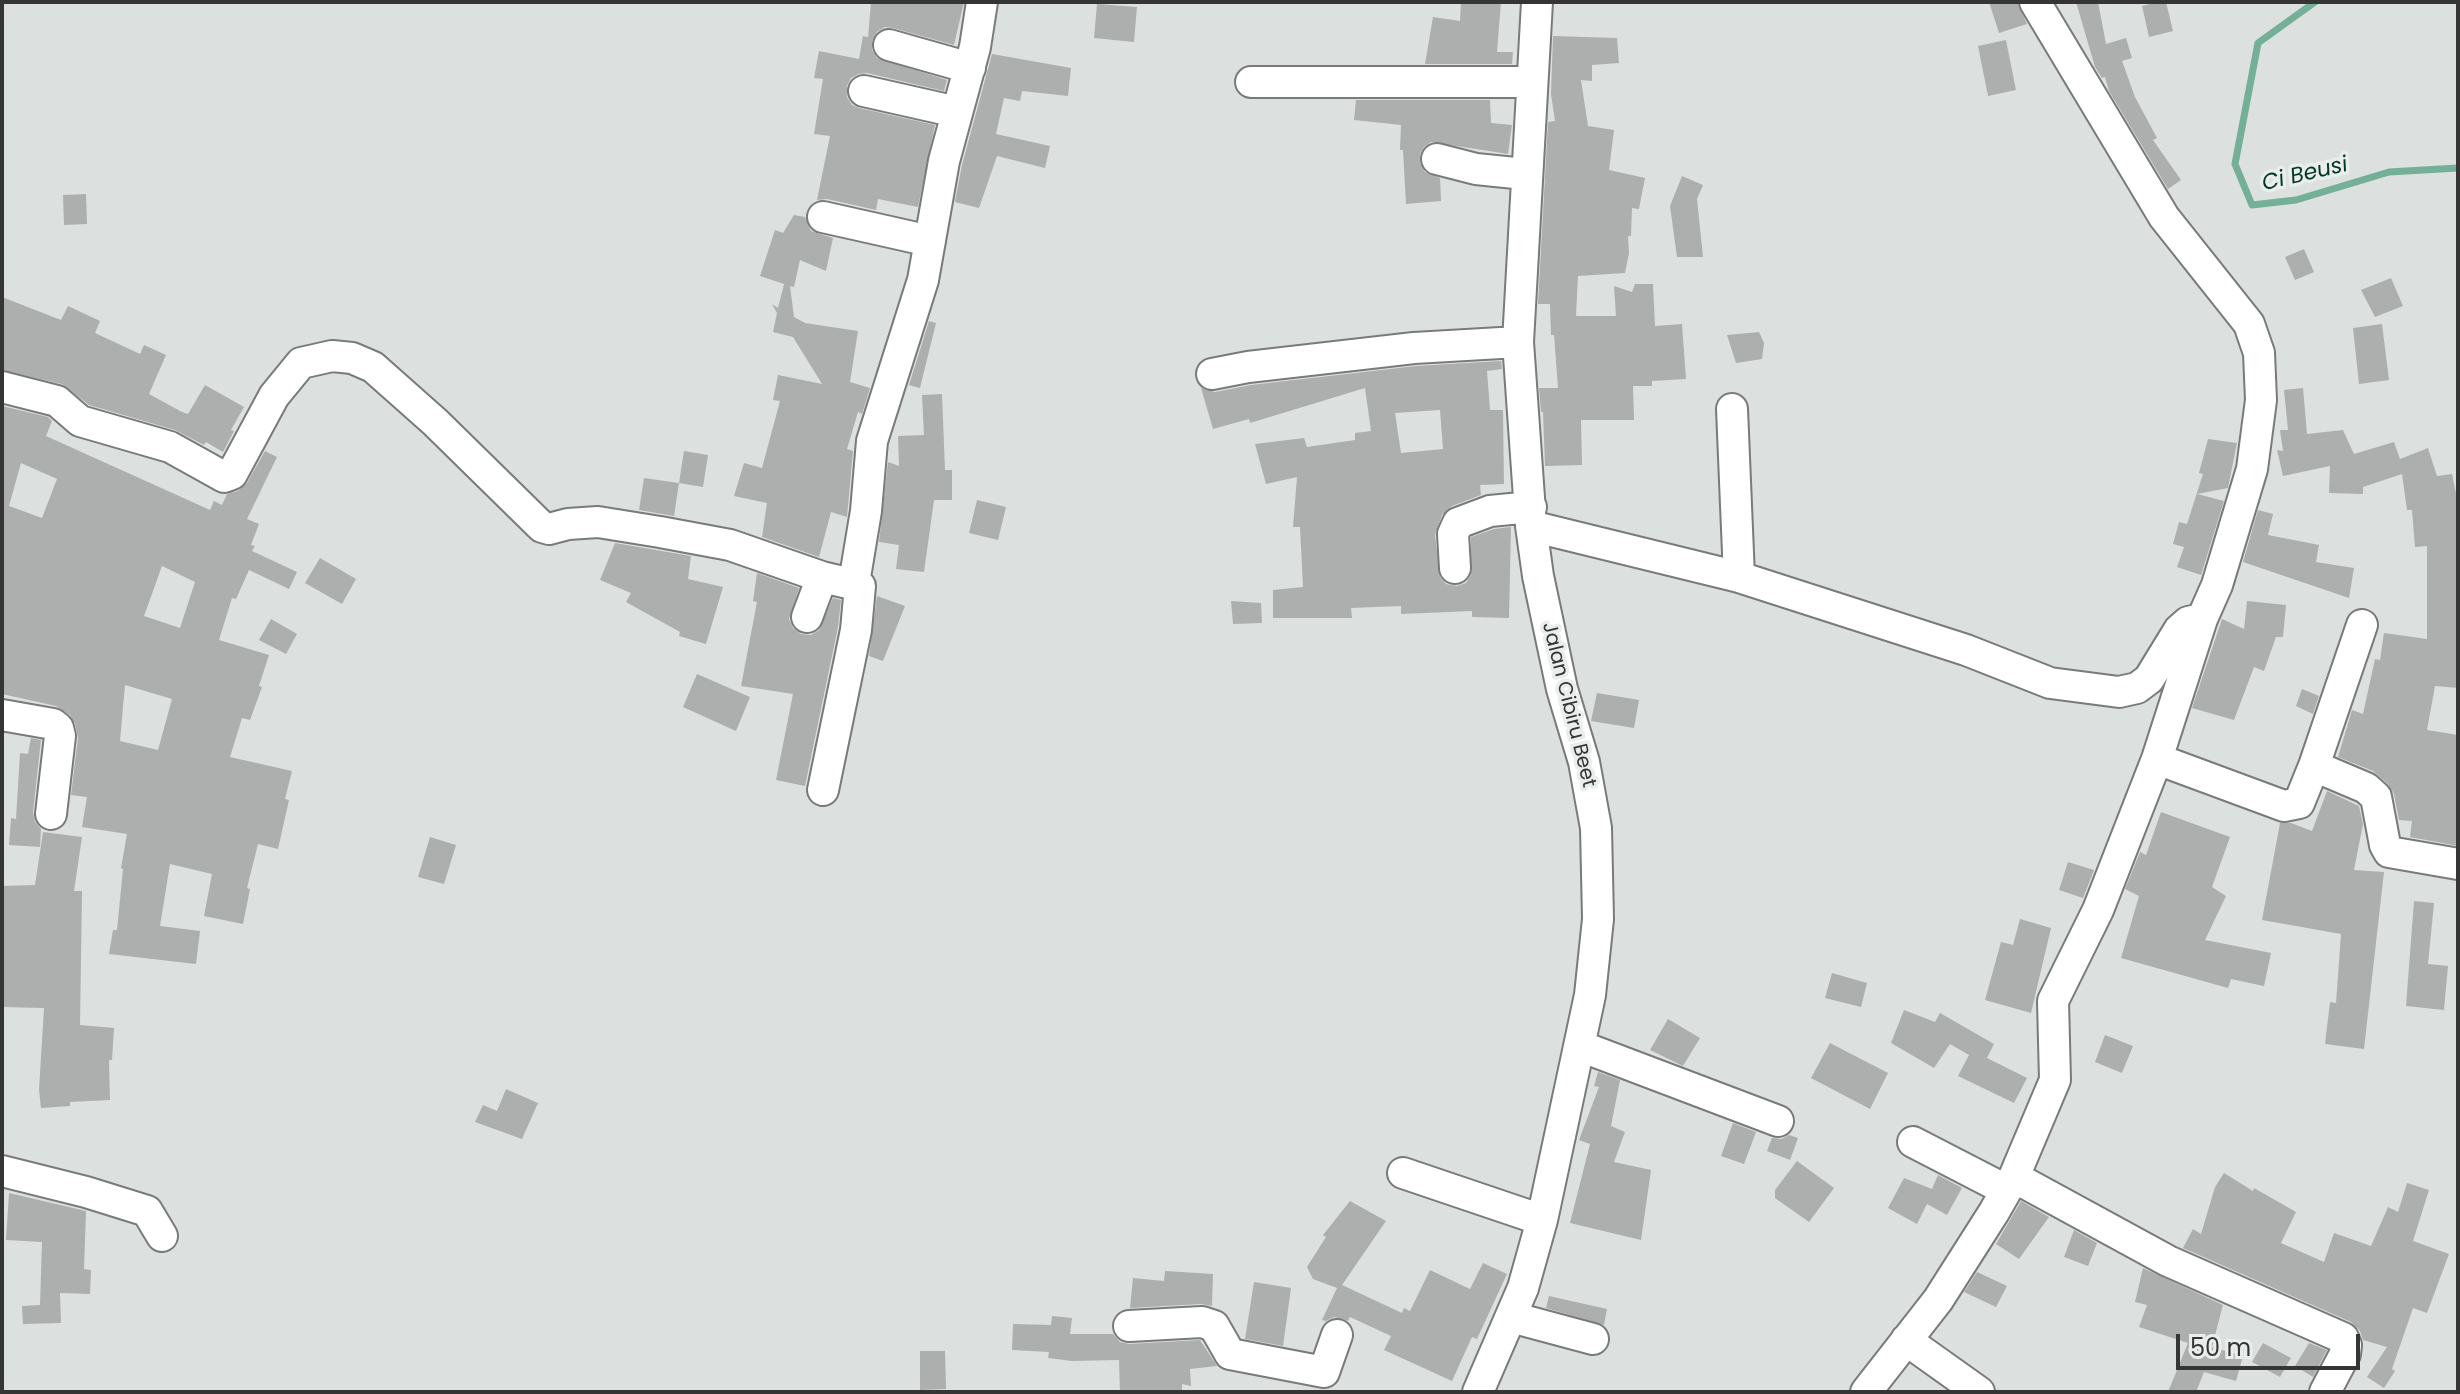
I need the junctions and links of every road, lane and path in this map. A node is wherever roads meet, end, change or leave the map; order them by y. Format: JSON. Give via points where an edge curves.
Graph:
{"nodes":[{"id":1,"x":982,"y":2,"type":"edge"},
{"id":2,"x":1537,"y":2,"type":"edge"},
{"id":3,"x":2035,"y":2,"type":"edge"},
{"id":4,"x":889,"y":45,"type":"dead end"},
{"id":5,"x":970,"y":68,"type":"junction"},
{"id":6,"x":1251,"y":82,"type":"dead end"},
{"id":7,"x":1532,"y":82,"type":"junction"},
{"id":8,"x":864,"y":91,"type":"dead end"},
{"id":9,"x":957,"y":112,"type":"junction"},
{"id":10,"x":1437,"y":159,"type":"dead end"},
{"id":11,"x":1525,"y":174,"type":"junction"},
{"id":12,"x":823,"y":217,"type":"dead end"},
{"id":13,"x":930,"y":241,"type":"junction"},
{"id":14,"x":1518,"y":342,"type":"junction"},
{"id":15,"x":1212,"y":374,"type":"dead end"},
{"id":16,"x":2,"y":387,"type":"edge"},
{"id":17,"x":1732,"y":409,"type":"dead end"},
{"id":18,"x":1531,"y":517,"type":"junction"},
{"id":19,"x":1455,"y":568,"type":"dead end"},
{"id":20,"x":1739,"y":577,"type":"junction"},
{"id":21,"x":837,"y":581,"type":"junction"},
{"id":22,"x":807,"y":617,"type":"dead end"},
{"id":23,"x":2202,"y":619,"type":"junction"},
{"id":24,"x":2362,"y":625,"type":"dead end"},
{"id":25,"x":2,"y":715,"type":"edge"},
{"id":26,"x":2157,"y":759,"type":"junction"},
{"id":27,"x":2314,"y":766,"type":"junction"},
{"id":28,"x":823,"y":790,"type":"dead end"},
{"id":29,"x":51,"y":814,"type":"dead end"},
{"id":30,"x":2458,"y":864,"type":"edge"},
{"id":31,"x":1580,"y":1046,"type":"junction"},
{"id":32,"x":1778,"y":1121,"type":"dead end"},
{"id":33,"x":1913,"y":1142,"type":"dead end"},
{"id":34,"x":2,"y":1171,"type":"edge"},
{"id":35,"x":1403,"y":1173,"type":"dead end"},
{"id":36,"x":2010,"y":1183,"type":"junction"},
{"id":37,"x":1542,"y":1220,"type":"junction"},
{"id":38,"x":162,"y":1236,"type":"dead end"},
{"id":39,"x":1511,"y":1317,"type":"junction"},
{"id":40,"x":1129,"y":1326,"type":"dead end"},
{"id":41,"x":1337,"y":1335,"type":"dead end"},
{"id":42,"x":1593,"y":1339,"type":"dead end"},
{"id":43,"x":1906,"y":1340,"type":"junction"},
{"id":44,"x":1321,"y":1382,"type":"edge"},
{"id":45,"x":1478,"y":1392,"type":"edge"},
{"id":46,"x":1866,"y":1392,"type":"edge"},
{"id":47,"x":1979,"y":1392,"type":"edge"},
{"id":48,"x":2325,"y":1392,"type":"edge"}],
"edges":[{"from":1,"to":5,"type":"street"},
{"from":2,"to":7,"type":"street","name":"Jalan Cibiru Beet"},
{"from":3,"to":23,"type":"street","via":[[2164,217],[2249,324],[2259,353],[2261,400],[2252,469]]},
{"from":4,"to":5,"type":"street"},
{"from":5,"to":9,"type":"street"},
{"from":6,"to":7,"type":"street"},
{"from":7,"to":11,"type":"street","name":"Jalan Cibiru Beet"},
{"from":8,"to":9,"type":"street"},
{"from":9,"to":13,"type":"street"},
{"from":10,"to":11,"type":"street"},
{"from":11,"to":14,"type":"street","name":"Jalan Cibiru Beet"},
{"from":12,"to":13,"type":"street"},
{"from":13,"to":21,"type":"street","via":[[923,280],[872,441],[856,571]]},
{"from":14,"to":15,"type":"street","via":[[1414,348]]},
{"from":14,"to":18,"type":"street","name":"Jalan Cibiru Beet"},
{"from":16,"to":21,"type":"street","via":[[57,401],[80,421],[170,447],[224,477],[232,474],[274,396],[301,363],[352,358],[373,367],[435,422],[542,527],[598,522],[660,532],[730,545]]},
{"from":17,"to":20,"type":"street"},
{"from":18,"to":19,"type":"street","via":[[1490,511],[1458,523],[1453,534]]},
{"from":18,"to":20,"type":"street"},
{"from":18,"to":31,"type":"street","name":"Jalan Cibiru Beet","via":[[1541,590],[1596,828],[1598,919]]},
{"from":20,"to":23,"type":"street","via":[[1966,650],[2050,683],[2119,692],[2149,679],[2179,630]]},
{"from":21,"to":22,"type":"street"},
{"from":21,"to":28,"type":"street","via":[[860,586],[861,595]]},
{"from":23,"to":26,"type":"street"},
{"from":24,"to":27,"type":"street"},
{"from":25,"to":29,"type":"street","via":[[58,728]]},
{"from":26,"to":27,"type":"street","via":[[2284,806],[2299,803]]},
{"from":26,"to":36,"type":"street","via":[[2098,910],[2053,1001],[2055,1080]]},
{"from":27,"to":30,"type":"street","via":[[2376,797],[2389,852]]},
{"from":31,"to":32,"type":"street"},
{"from":31,"to":37,"type":"street","name":"Jalan Cibiru Beet"},
{"from":33,"to":36,"type":"street"},
{"from":34,"to":38,"type":"street","via":[[147,1211]]},
{"from":35,"to":37,"type":"street"},
{"from":36,"to":43,"type":"street","via":[[1938,1300]]},
{"from":36,"to":48,"type":"street","via":[[2168,1261],[2343,1338],[2345,1354]]},
{"from":37,"to":39,"type":"street","name":"Jalan Cibiru Beet"},
{"from":39,"to":42,"type":"street"},
{"from":39,"to":45,"type":"street","name":"Jalan Cibiru Beet"},
{"from":40,"to":44,"type":"street","via":[[1202,1322],[1214,1326],[1230,1354]]},
{"from":41,"to":44,"type":"street"},
{"from":43,"to":46,"type":"street"},
{"from":43,"to":47,"type":"street"}]}
